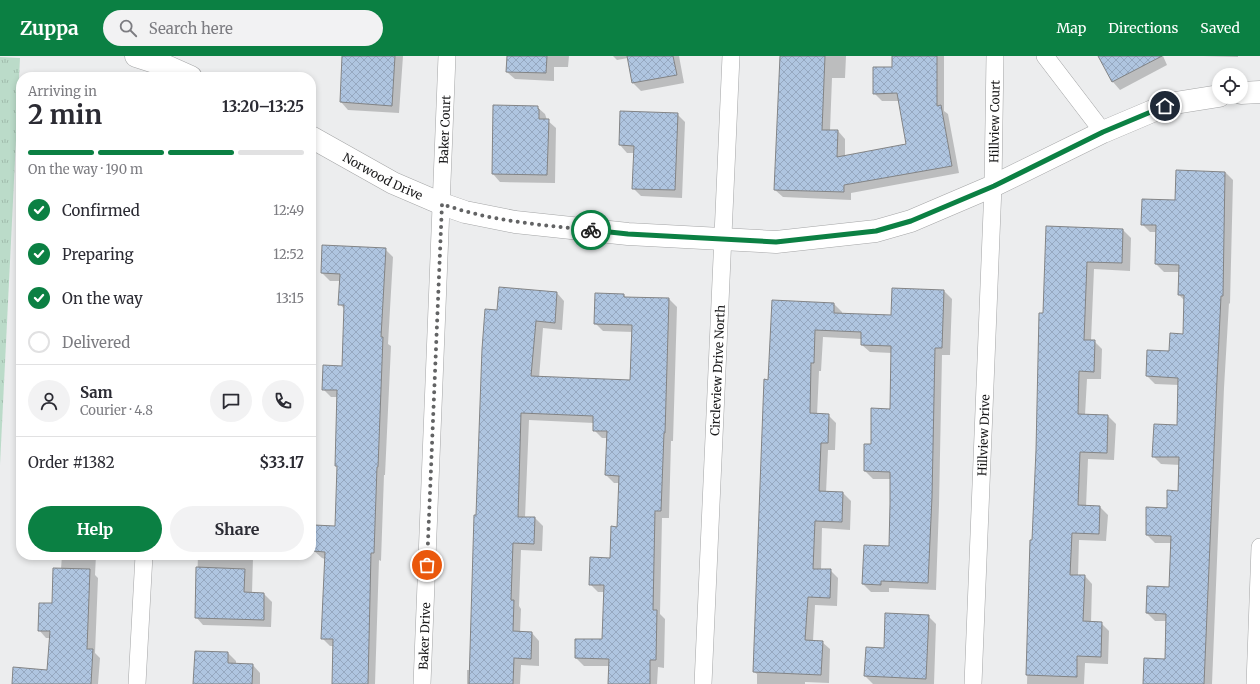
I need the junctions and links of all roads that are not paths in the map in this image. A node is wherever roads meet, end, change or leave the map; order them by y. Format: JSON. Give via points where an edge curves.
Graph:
{"nodes":[{"id":1,"x":136,"y":56,"type":"edge"},
{"id":2,"x":447,"y":56,"type":"edge"},
{"id":3,"x":731,"y":56,"type":"edge"},
{"id":4,"x":995,"y":56,"type":"edge"},
{"id":5,"x":1045,"y":56,"type":"edge"},
{"id":6,"x":164,"y":66,"type":"edge"},
{"id":7,"x":179,"y":72,"type":"edge"},
{"id":8,"x":1260,"y":92,"type":"edge"},
{"id":9,"x":1248,"y":93,"type":"edge"},
{"id":10,"x":1212,"y":97,"type":"edge"},
{"id":11,"x":1103,"y":132,"type":"junction"},
{"id":12,"x":316,"y":140,"type":"edge"},
{"id":13,"x":994,"y":186,"type":"junction"},
{"id":14,"x":442,"y":204,"type":"junction"},
{"id":15,"x":723,"y":240,"type":"junction"},
{"id":16,"x":1260,"y":547,"type":"edge"},
{"id":17,"x":144,"y":560,"type":"edge"},
{"id":18,"x":137,"y":684,"type":"edge"},
{"id":19,"x":422,"y":684,"type":"edge"},
{"id":20,"x":703,"y":684,"type":"edge"},
{"id":21,"x":973,"y":684,"type":"edge"},
{"id":22,"x":1255,"y":684,"type":"edge"}],
"edges":[{"from":1,"to":6,"type":"main road"},
{"from":2,"to":14,"type":"street","name":"Baker Court"},
{"from":3,"to":15,"type":"street","name":"Circleview Drive North"},
{"from":4,"to":13,"type":"street","name":"Hillview Court"},
{"from":5,"to":11,"type":"street"},
{"from":6,"to":7,"type":"main road"},
{"from":8,"to":9,"type":"main road"},
{"from":10,"to":11,"type":"main road","name":"Norwood Drive","via":[[1175,103]]},
{"from":11,"to":13,"type":"main road","name":"Norwood Drive"},
{"from":12,"to":14,"type":"main road","name":"Norwood Drive","via":[[393,183]]},
{"from":13,"to":15,"type":"main road","name":"Norwood Drive","via":[[911,221],[876,231],[776,242]]},
{"from":13,"to":21,"type":"street","name":"Hillview Drive"},
{"from":14,"to":15,"type":"main road","name":"Norwood Drive","via":[[465,212],[515,222],[628,234]]},
{"from":14,"to":19,"type":"street","name":"Baker Drive"},
{"from":15,"to":20,"type":"street","name":"Circleview Drive North"},
{"from":16,"to":22,"type":"street"},
{"from":17,"to":18,"type":"street"}]}
